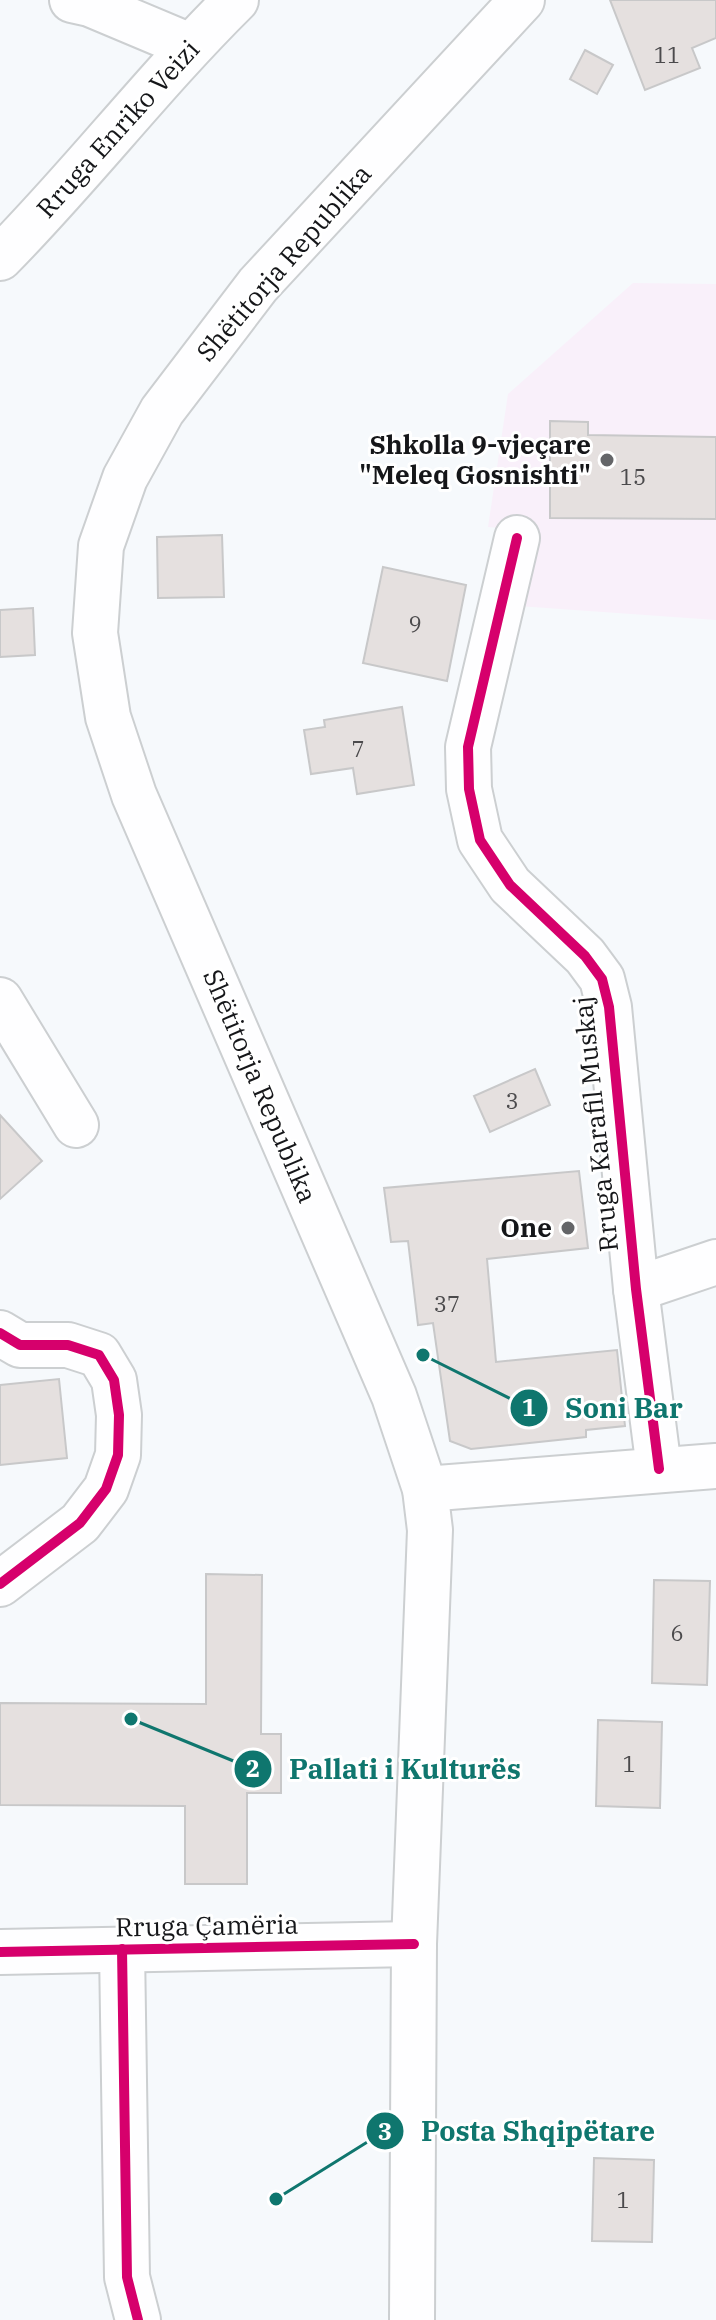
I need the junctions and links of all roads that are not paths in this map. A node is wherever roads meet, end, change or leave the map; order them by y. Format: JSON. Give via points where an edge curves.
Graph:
{"nodes":[{"id":1,"x":72,"y":0,"type":"edge"},
{"id":2,"x":236,"y":0,"type":"edge"},
{"id":3,"x":522,"y":0,"type":"edge"},
{"id":4,"x":190,"y":46,"type":"junction"},
{"id":5,"x":0,"y":258,"type":"edge"},
{"id":6,"x":517,"y":538,"type":"dead end"},
{"id":7,"x":0,"y":1000,"type":"edge"},
{"id":8,"x":76,"y":1125,"type":"dead end"},
{"id":9,"x":716,"y":1262,"type":"edge"},
{"id":10,"x":636,"y":1289,"type":"junction"},
{"id":11,"x":0,"y":1333,"type":"edge"},
{"id":12,"x":716,"y":1466,"type":"edge"},
{"id":13,"x":659,"y":1469,"type":"junction"},
{"id":14,"x":425,"y":1489,"type":"junction"},
{"id":15,"x":0,"y":1584,"type":"edge"},
{"id":16,"x":414,"y":1944,"type":"junction"},
{"id":17,"x":122,"y":1949,"type":"junction"},
{"id":18,"x":0,"y":1952,"type":"edge"},
{"id":19,"x":138,"y":2320,"type":"edge"},
{"id":20,"x":412,"y":2320,"type":"edge"}],
"edges":[{"from":1,"to":4,"type":"street"},
{"from":2,"to":4,"type":"street","name":"Rruga Enriko Veizi"},
{"from":3,"to":14,"type":"street","name":"Shëtitorja Republika","via":[[258,285],[162,411],[125,478],[101,546],[95,633],[108,717],[134,795],[394,1396]]},
{"from":4,"to":5,"type":"street","name":"Rruga Enriko Veizi"},
{"from":6,"to":10,"type":"street","name":"Rruga Karafil Muskaj","via":[[471,735],[469,789],[480,840],[510,885],[602,979]]},
{"from":7,"to":8,"type":"street"},
{"from":9,"to":10,"type":"street"},
{"from":10,"to":13,"type":"street","name":"Rruga Karafil Muskaj"},
{"from":11,"to":15,"type":"street","via":[[20,1345],[68,1345],[99,1355],[114,1380],[119,1415],[118,1455],[106,1489],[80,1523]]},
{"from":12,"to":13,"type":"street"},
{"from":13,"to":14,"type":"street"},
{"from":14,"to":16,"type":"street","name":"Shëtitorja Republika","via":[[430,1530]]},
{"from":16,"to":17,"type":"street","name":"Rruga Çamëria"},
{"from":16,"to":20,"type":"street","name":"Shëtitorja Republika"},
{"from":17,"to":18,"type":"street","name":"Rruga Çamëria"},
{"from":17,"to":19,"type":"street","via":[[127,2277]]}]}
